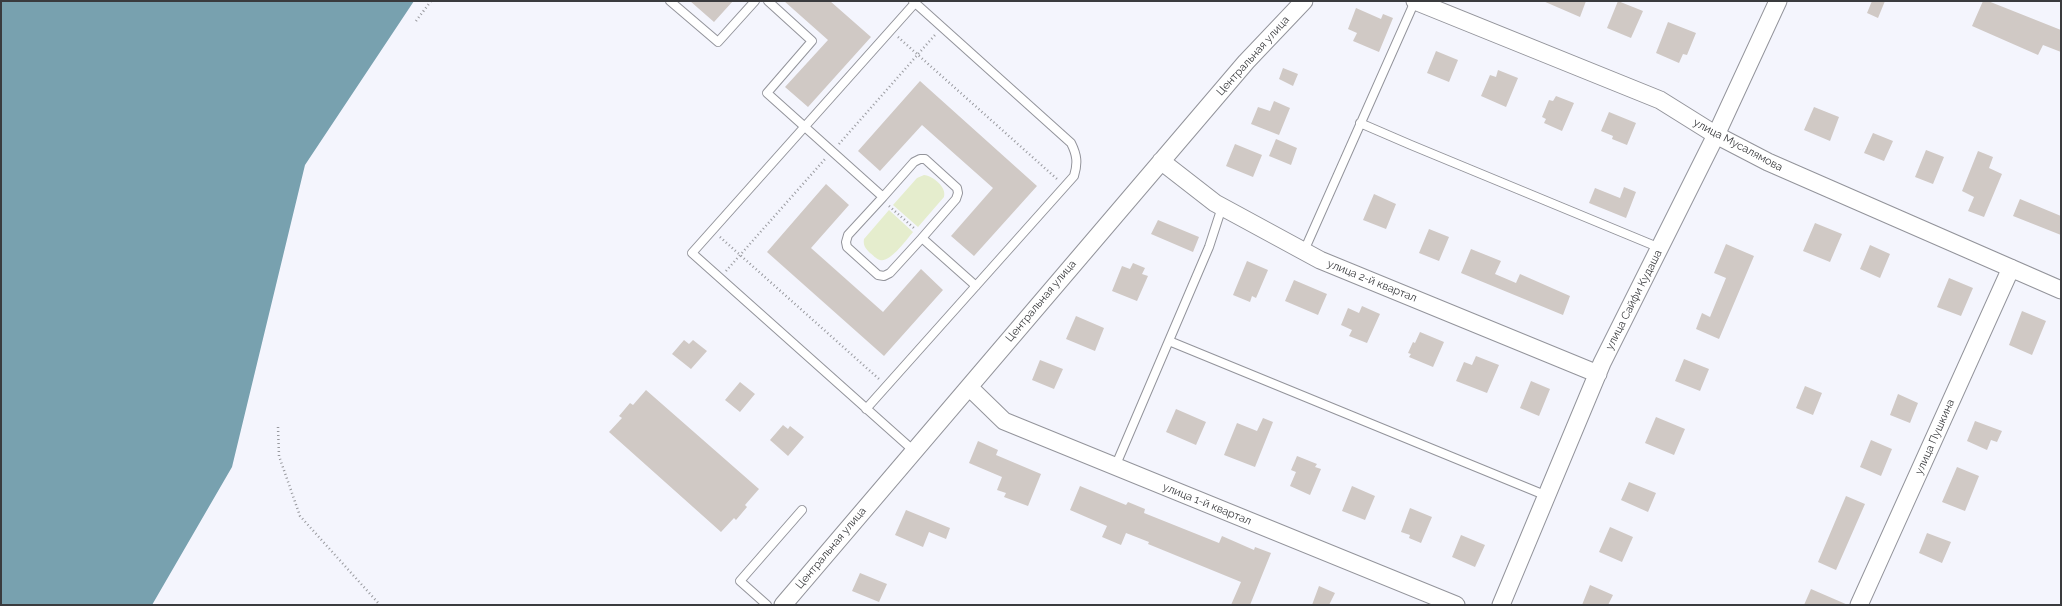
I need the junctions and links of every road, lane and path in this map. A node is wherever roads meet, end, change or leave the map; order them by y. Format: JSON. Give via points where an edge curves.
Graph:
{"nodes":[{"id":1,"x":431,"y":1,"type":"edge"},
{"id":2,"x":670,"y":1,"type":"edge"},
{"id":3,"x":755,"y":1,"type":"edge"},
{"id":4,"x":768,"y":1,"type":"edge"},
{"id":5,"x":1304,"y":1,"type":"edge"},
{"id":6,"x":1415,"y":1,"type":"edge"},
{"id":7,"x":1778,"y":1,"type":"edge"},
{"id":8,"x":914,"y":2,"type":"edge"},
{"id":9,"x":416,"y":21,"type":"dead end"},
{"id":10,"x":890,"y":30,"type":"junction"},
{"id":11,"x":1360,"y":123,"type":"junction"},
{"id":12,"x":804,"y":127,"type":"junction"},
{"id":13,"x":1716,"y":135,"type":"junction"},
{"id":14,"x":1161,"y":161,"type":"junction"},
{"id":15,"x":1065,"y":186,"type":"junction"},
{"id":16,"x":882,"y":198,"type":"junction"},
{"id":17,"x":1222,"y":207,"type":"junction"},
{"id":18,"x":712,"y":230,"type":"junction"},
{"id":19,"x":922,"y":237,"type":"junction"},
{"id":20,"x":1660,"y":248,"type":"junction"},
{"id":21,"x":1304,"y":251,"type":"junction"},
{"id":22,"x":2011,"y":268,"type":"junction"},
{"id":23,"x":976,"y":286,"type":"junction"},
{"id":24,"x":2061,"y":290,"type":"edge"},
{"id":25,"x":1169,"y":341,"type":"junction"},
{"id":26,"x":1598,"y":374,"type":"junction"},
{"id":27,"x":887,"y":386,"type":"junction"},
{"id":28,"x":968,"y":387,"type":"junction"},
{"id":29,"x":866,"y":409,"type":"junction"},
{"id":30,"x":278,"y":427,"type":"dead end"},
{"id":31,"x":914,"y":451,"type":"junction"},
{"id":32,"x":1115,"y":467,"type":"junction"},
{"id":33,"x":1547,"y":496,"type":"junction"},
{"id":34,"x":802,"y":510,"type":"dead end"},
{"id":35,"x":380,"y":605,"type":"edge"},
{"id":36,"x":767,"y":605,"type":"edge"},
{"id":37,"x":783,"y":605,"type":"edge"},
{"id":38,"x":1456,"y":605,"type":"edge"},
{"id":39,"x":1501,"y":605,"type":"edge"},
{"id":40,"x":1859,"y":605,"type":"edge"}],
"edges":[{"from":1,"to":9,"type":"path"},
{"from":2,"to":3,"type":"lane","via":[[718,42]]},
{"from":4,"to":12,"type":"lane","via":[[812,40],[767,94]]},
{"from":5,"to":14,"type":"street","name":"Центральная улица","via":[[1246,62]]},
{"from":6,"to":11,"type":"lane"},
{"from":6,"to":13,"type":"street","name":"улица Мусалямова","via":[[1660,100]]},
{"from":7,"to":13,"type":"street","name":"улица Сайфи Кудаша"},
{"from":8,"to":10,"type":"lane"},
{"from":8,"to":15,"type":"lane","via":[[1071,143],[1077,158],[1077,167],[1074,176]]},
{"from":10,"to":12,"type":"lane"},
{"from":10,"to":15,"type":"path"},
{"from":11,"to":20,"type":"lane"},
{"from":11,"to":21,"type":"lane"},
{"from":12,"to":16,"type":"lane"},
{"from":12,"to":18,"type":"lane"},
{"from":13,"to":20,"type":"street","name":"улица Сайфи Кудаша"},
{"from":13,"to":22,"type":"street","name":"улица Мусалямова","via":[[1768,162]]},
{"from":14,"to":17,"type":"street","name":"улица 2-й квартал"},
{"from":14,"to":28,"type":"street","name":"Центральная улица"},
{"from":15,"to":23,"type":"lane"},
{"from":16,"to":19,"type":"path"},
{"from":16,"to":19,"type":"lane","via":[[848,235],[847,247],[878,275],[884,276],[890,273]]},
{"from":16,"to":19,"type":"lane","via":[[914,162],[920,159],[925,159],[957,188],[956,199]]},
{"from":17,"to":21,"type":"street","name":"улица 2-й квартал"},
{"from":17,"to":25,"type":"lane","via":[[1209,247]]},
{"from":18,"to":27,"type":"path"},
{"from":18,"to":29,"type":"lane","via":[[692,253]]},
{"from":19,"to":23,"type":"lane"},
{"from":20,"to":26,"type":"street","name":"улица Сайфи Кудаша"},
{"from":21,"to":26,"type":"street","name":"улица 2-й квартал"},
{"from":22,"to":24,"type":"street","name":"улица Мусалямова"},
{"from":22,"to":40,"type":"street","name":"улица Пушкина"},
{"from":23,"to":27,"type":"lane"},
{"from":25,"to":32,"type":"lane"},
{"from":25,"to":33,"type":"lane"},
{"from":26,"to":33,"type":"street","name":"улица Сайфи Кудаша"},
{"from":27,"to":29,"type":"lane"},
{"from":28,"to":31,"type":"street","name":"Центральная улица"},
{"from":28,"to":32,"type":"street","name":"улица 1-й квартал","via":[[1004,421]]},
{"from":29,"to":31,"type":"lane"},
{"from":30,"to":35,"type":"path","via":[[279,456],[300,516]]},
{"from":31,"to":37,"type":"street","name":"Центральная улица"},
{"from":32,"to":38,"type":"street","name":"улица 1-й квартал"},
{"from":33,"to":39,"type":"street","name":"улица Сайфи Кудаша"},
{"from":34,"to":36,"type":"lane","via":[[740,581]]}]}
